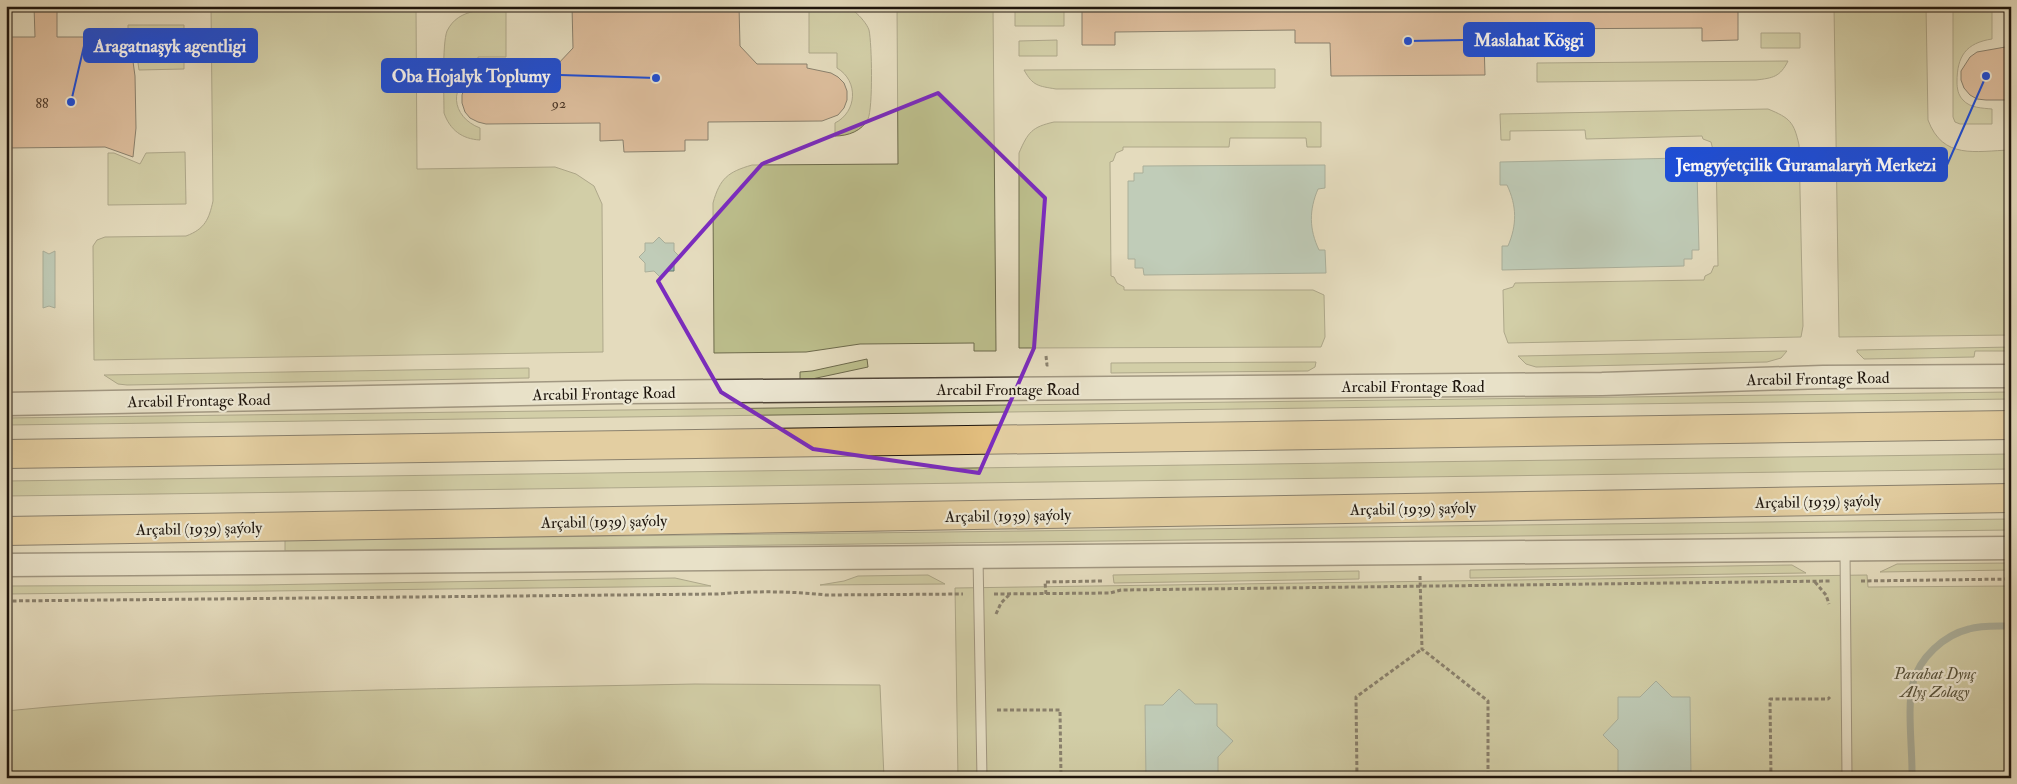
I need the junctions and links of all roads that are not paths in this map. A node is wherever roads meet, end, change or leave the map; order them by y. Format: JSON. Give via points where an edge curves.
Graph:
{"nodes":[{"id":1,"x":2011,"y":376,"type":"edge"},
{"id":2,"x":6,"y":404,"type":"edge"},
{"id":3,"x":2011,"y":425,"type":"edge"},
{"id":4,"x":6,"y":454,"type":"edge"},
{"id":5,"x":2011,"y":498,"type":"edge"},
{"id":6,"x":6,"y":531,"type":"edge"},
{"id":7,"x":2011,"y":548,"type":"edge"},
{"id":8,"x":1845,"y":550,"type":"junction"},
{"id":9,"x":978,"y":558,"type":"junction"},
{"id":10,"x":6,"y":566,"type":"edge"},
{"id":11,"x":982,"y":778,"type":"edge"},
{"id":12,"x":1847,"y":778,"type":"edge"}],
"edges":[{"from":1,"to":2,"type":"street","name":"Arcabil Frontage Road","via":[[1592,384],[625,392]]},
{"from":3,"to":4,"type":"main road"},
{"from":5,"to":6,"type":"main road","name":"Arçabil (1939) şaýoly"},
{"from":7,"to":8,"type":"street"},
{"from":8,"to":9,"type":"street"},
{"from":8,"to":12,"type":"lane"},
{"from":9,"to":10,"type":"street"},
{"from":9,"to":11,"type":"lane"}]}
